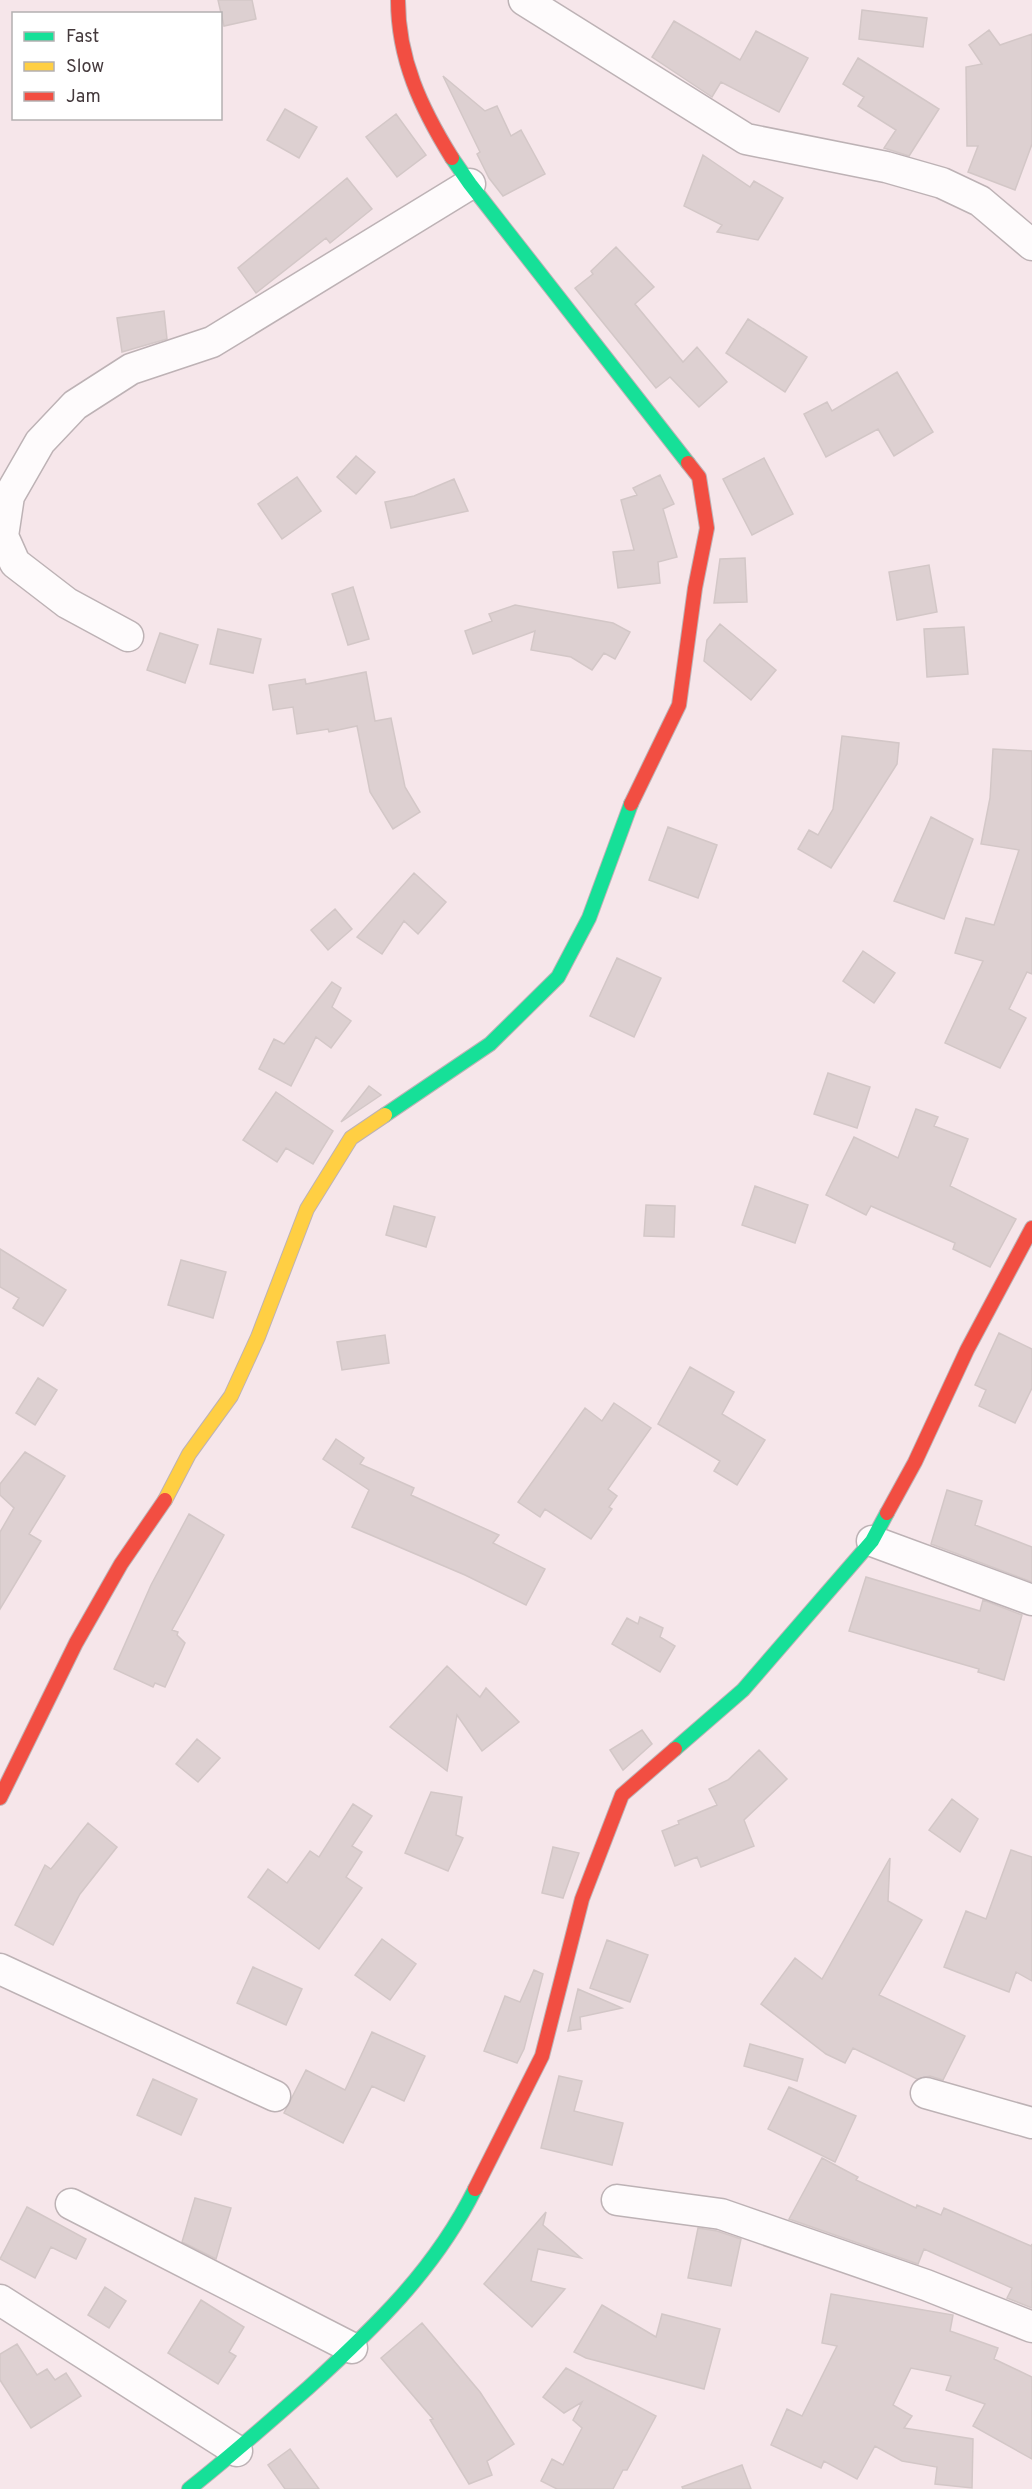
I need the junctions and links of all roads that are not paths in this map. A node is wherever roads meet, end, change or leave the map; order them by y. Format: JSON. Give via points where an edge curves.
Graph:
{"nodes":[{"id":1,"x":398,"y":0,"type":"edge"},
{"id":2,"x":524,"y":0,"type":"edge"},
{"id":3,"x":470,"y":184,"type":"junction"},
{"id":4,"x":1032,"y":245,"type":"edge"},
{"id":5,"x":128,"y":636,"type":"dead end"},
{"id":6,"x":1032,"y":1228,"type":"edge"},
{"id":7,"x":872,"y":1541,"type":"junction"},
{"id":8,"x":1032,"y":1600,"type":"edge"},
{"id":9,"x":0,"y":1798,"type":"edge"},
{"id":10,"x":0,"y":1970,"type":"edge"},
{"id":11,"x":926,"y":2093,"type":"dead end"},
{"id":12,"x":275,"y":2096,"type":"dead end"},
{"id":13,"x":1032,"y":2122,"type":"edge"},
{"id":14,"x":617,"y":2200,"type":"dead end"},
{"id":15,"x":71,"y":2204,"type":"dead end"},
{"id":16,"x":0,"y":2300,"type":"edge"},
{"id":17,"x":1032,"y":2327,"type":"edge"},
{"id":18,"x":352,"y":2348,"type":"junction"},
{"id":19,"x":237,"y":2451,"type":"junction"},
{"id":20,"x":189,"y":2489,"type":"edge"}],
"edges":[{"from":1,"to":3,"type":"street","via":[[396,24],[413,84],[441,141]]},
{"from":2,"to":4,"type":"street","via":[[746,139],[886,167],[942,183],[980,201]]},
{"from":3,"to":5,"type":"street","via":[[212,342],[131,369],[75,405],[40,442],[9,496],[3,536],[15,563],[67,603]]},
{"from":3,"to":9,"type":"street","via":[[699,477],[707,528],[694,588],[679,705],[625,816],[589,918],[558,977],[490,1044],[351,1138],[307,1209],[231,1396],[189,1454],[164,1502],[87,1623]]},
{"from":6,"to":7,"type":"street"},
{"from":7,"to":8,"type":"street"},
{"from":7,"to":18,"type":"street","via":[[743,1690],[622,1795],[582,1899],[542,2056],[467,2206],[414,2285]]},
{"from":10,"to":12,"type":"street"},
{"from":11,"to":13,"type":"street"},
{"from":14,"to":17,"type":"street","via":[[721,2214],[926,2285]]},
{"from":15,"to":18,"type":"street"},
{"from":16,"to":19,"type":"street"},
{"from":18,"to":19,"type":"street"},
{"from":19,"to":20,"type":"street"}]}
